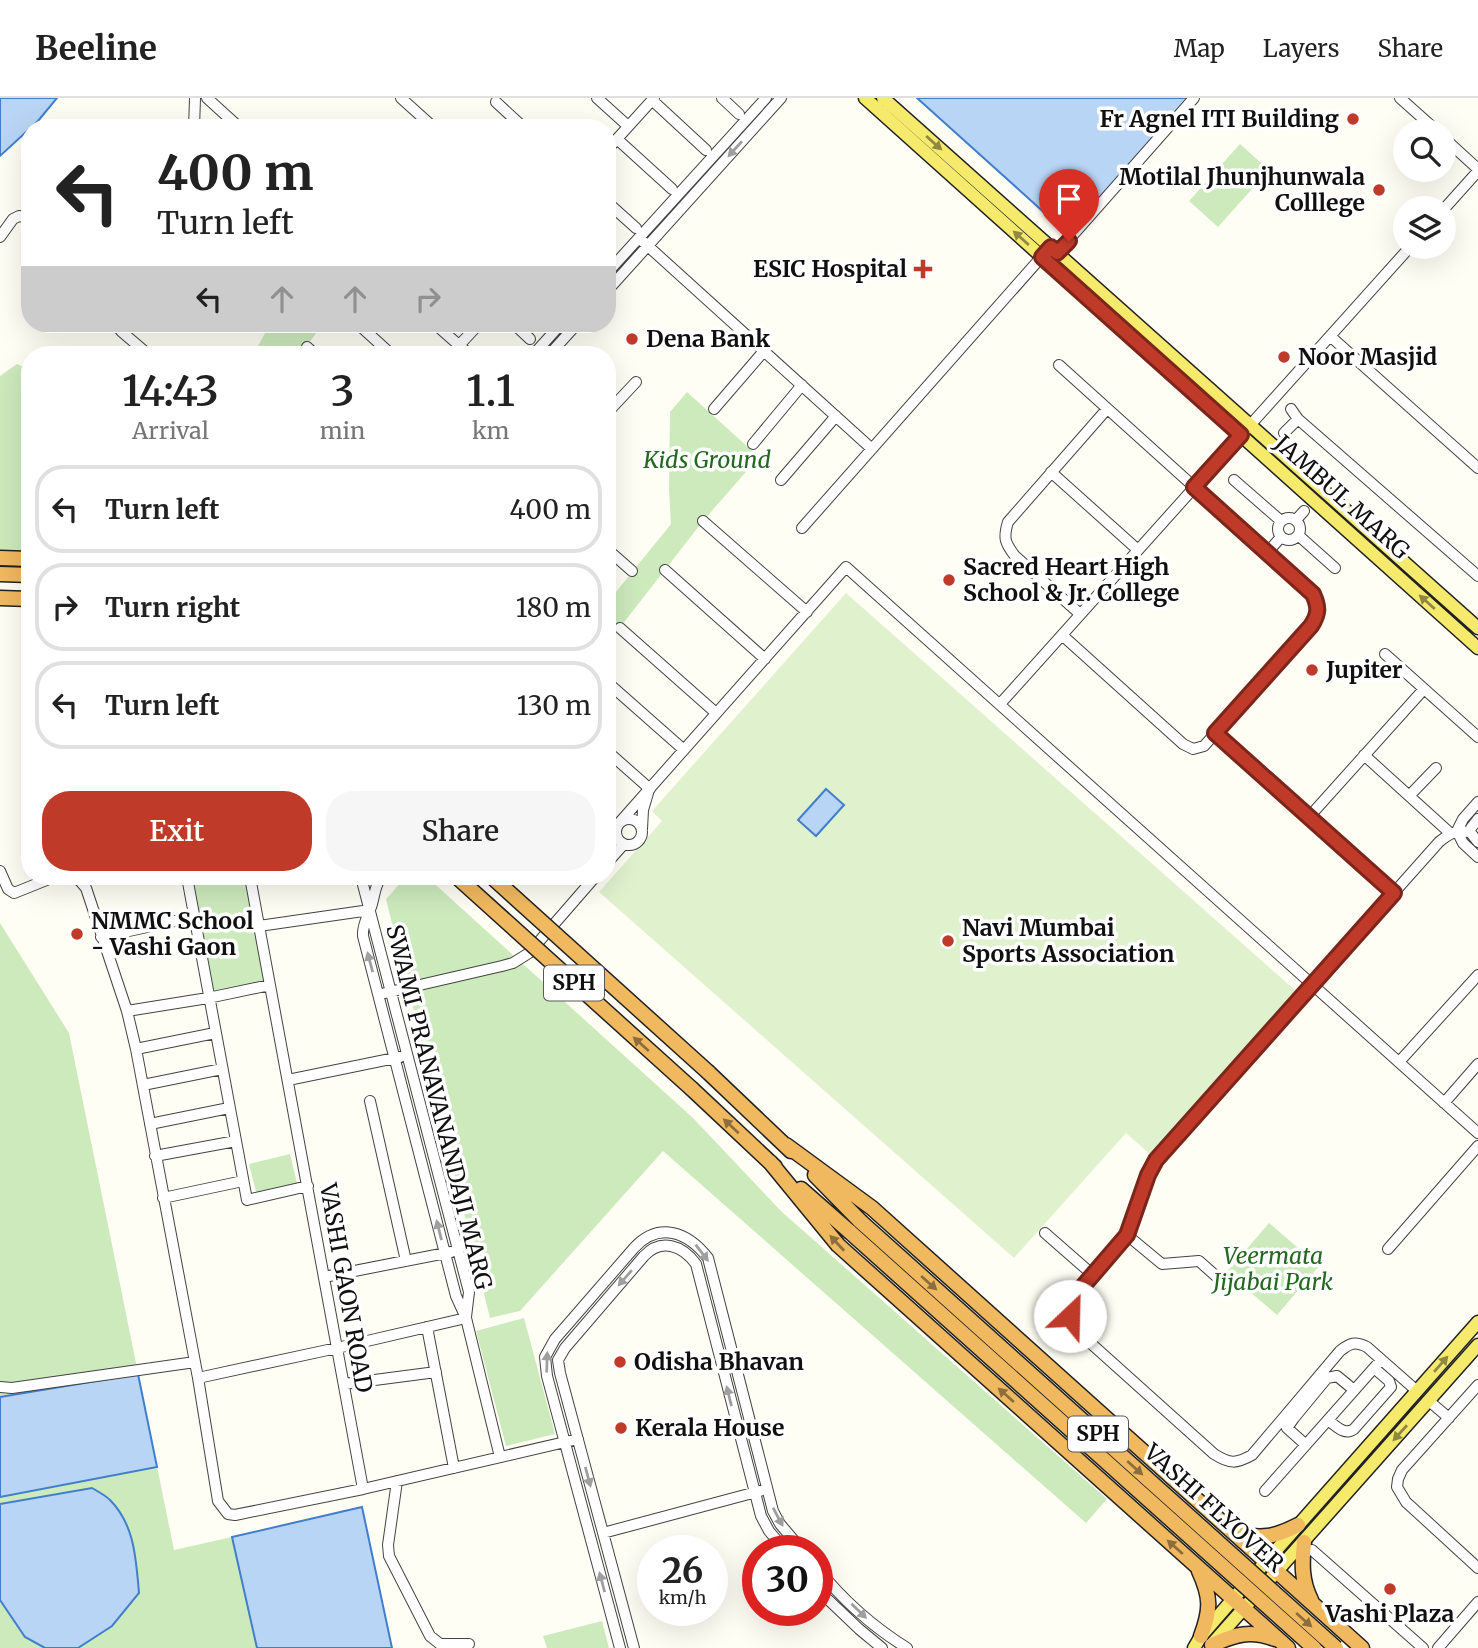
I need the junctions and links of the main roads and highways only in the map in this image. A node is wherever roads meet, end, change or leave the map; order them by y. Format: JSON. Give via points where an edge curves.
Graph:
{"nodes":[{"id":1,"x":865,"y":98,"type":"edge"},
{"id":2,"x":883,"y":98,"type":"edge"},
{"id":3,"x":1050,"y":252,"type":"junction"},
{"id":4,"x":0,"y":558,"type":"edge"},
{"id":5,"x":21,"y":559,"type":"edge"},
{"id":6,"x":0,"y":574,"type":"edge"},
{"id":7,"x":21,"y":575,"type":"edge"},
{"id":8,"x":0,"y":598,"type":"edge"},
{"id":9,"x":21,"y":599,"type":"edge"},
{"id":10,"x":1478,"y":628,"type":"edge"},
{"id":11,"x":1478,"y":648,"type":"edge"},
{"id":12,"x":466,"y":885,"type":"edge"},
{"id":13,"x":501,"y":885,"type":"edge"},
{"id":14,"x":786,"y":1145,"type":"junction"},
{"id":15,"x":770,"y":1162,"type":"junction"},
{"id":16,"x":855,"y":1226,"type":"junction"},
{"id":17,"x":1478,"y":1322,"type":"edge"},
{"id":18,"x":1478,"y":1345,"type":"edge"},
{"id":19,"x":1417,"y":1391,"type":"junction"},
{"id":20,"x":1429,"y":1401,"type":"junction"},
{"id":21,"x":1298,"y":1525,"type":"junction"},
{"id":22,"x":1231,"y":1530,"type":"junction"},
{"id":23,"x":1308,"y":1546,"type":"junction"},
{"id":24,"x":1266,"y":1562,"type":"junction"},
{"id":25,"x":1198,"y":1568,"type":"junction"},
{"id":26,"x":1277,"y":1572,"type":"junction"},
{"id":27,"x":1233,"y":1599,"type":"junction"},
{"id":28,"x":1313,"y":1604,"type":"junction"},
{"id":29,"x":1244,"y":1609,"type":"junction"},
{"id":30,"x":1204,"y":1644,"type":"edge"},
{"id":31,"x":1284,"y":1644,"type":"edge"},
{"id":32,"x":1314,"y":1648,"type":"edge"},
{"id":33,"x":1336,"y":1648,"type":"edge"},
{"id":34,"x":1362,"y":1648,"type":"edge"}],
"edges":[{"from":3,"to":1,"type":"main road","name":"JAMBUL MARG","one_way":true},
{"from":2,"to":3,"type":"main road","name":"JAMBUL MARG","one_way":true},
{"from":3,"to":10,"type":"main road","name":"JAMBUL MARG"},
{"from":11,"to":3,"type":"main road","name":"JAMBUL MARG","one_way":true,"via":[[1241,435]]},
{"from":4,"to":5,"type":"highway"},
{"from":6,"to":7,"type":"highway"},
{"from":8,"to":9,"type":"highway"},
{"from":15,"to":12,"type":"highway","number":"SPH","one_way":true,"bridge":true},
{"from":13,"to":14,"type":"highway","number":"SPH","bridge":true},
{"from":14,"to":16,"type":"highway","name":"VASHI FLYOVER","number":"SPH"},
{"from":14,"to":22,"type":"highway","via":[[872,1208]]},
{"from":15,"to":16,"type":"highway","name":"VASHI FLYOVER","number":"SPH"},
{"from":25,"to":15,"type":"highway","one_way":true,"via":[[838,1245]]},
{"from":16,"to":32,"type":"highway","name":"VASHI FLYOVER","number":"SPH","bridge":true},
{"from":16,"to":33,"type":"highway","name":"VASHI FLYOVER","number":"SPH","one_way":true,"bridge":true},
{"from":19,"to":17,"type":"main road","one_way":true},
{"from":18,"to":20,"type":"main road"},
{"from":19,"to":20,"type":"main road"},
{"from":19,"to":21,"type":"main road"},
{"from":20,"to":23,"type":"main road","one_way":true},
{"from":21,"to":22,"type":"highway","via":[[1265,1537]]},
{"from":21,"to":24,"type":"main road"},
{"from":22,"to":24,"type":"highway"},
{"from":23,"to":26,"type":"main road"},
{"from":23,"to":28,"type":"highway","via":[[1302,1570]]},
{"from":24,"to":26,"type":"highway"},
{"from":24,"to":27,"type":"main road"},
{"from":25,"to":27,"type":"highway"},
{"from":25,"to":30,"type":"highway","via":[[1209,1601]]},
{"from":26,"to":28,"type":"highway"},
{"from":26,"to":29,"type":"main road"},
{"from":27,"to":29,"type":"highway"},
{"from":27,"to":30,"type":"main road"},
{"from":28,"to":34,"type":"highway"},
{"from":29,"to":30,"type":"main road"},
{"from":29,"to":31,"type":"highway"},
{"from":30,"to":31,"type":"highway","via":[[1262,1634]]}]}
